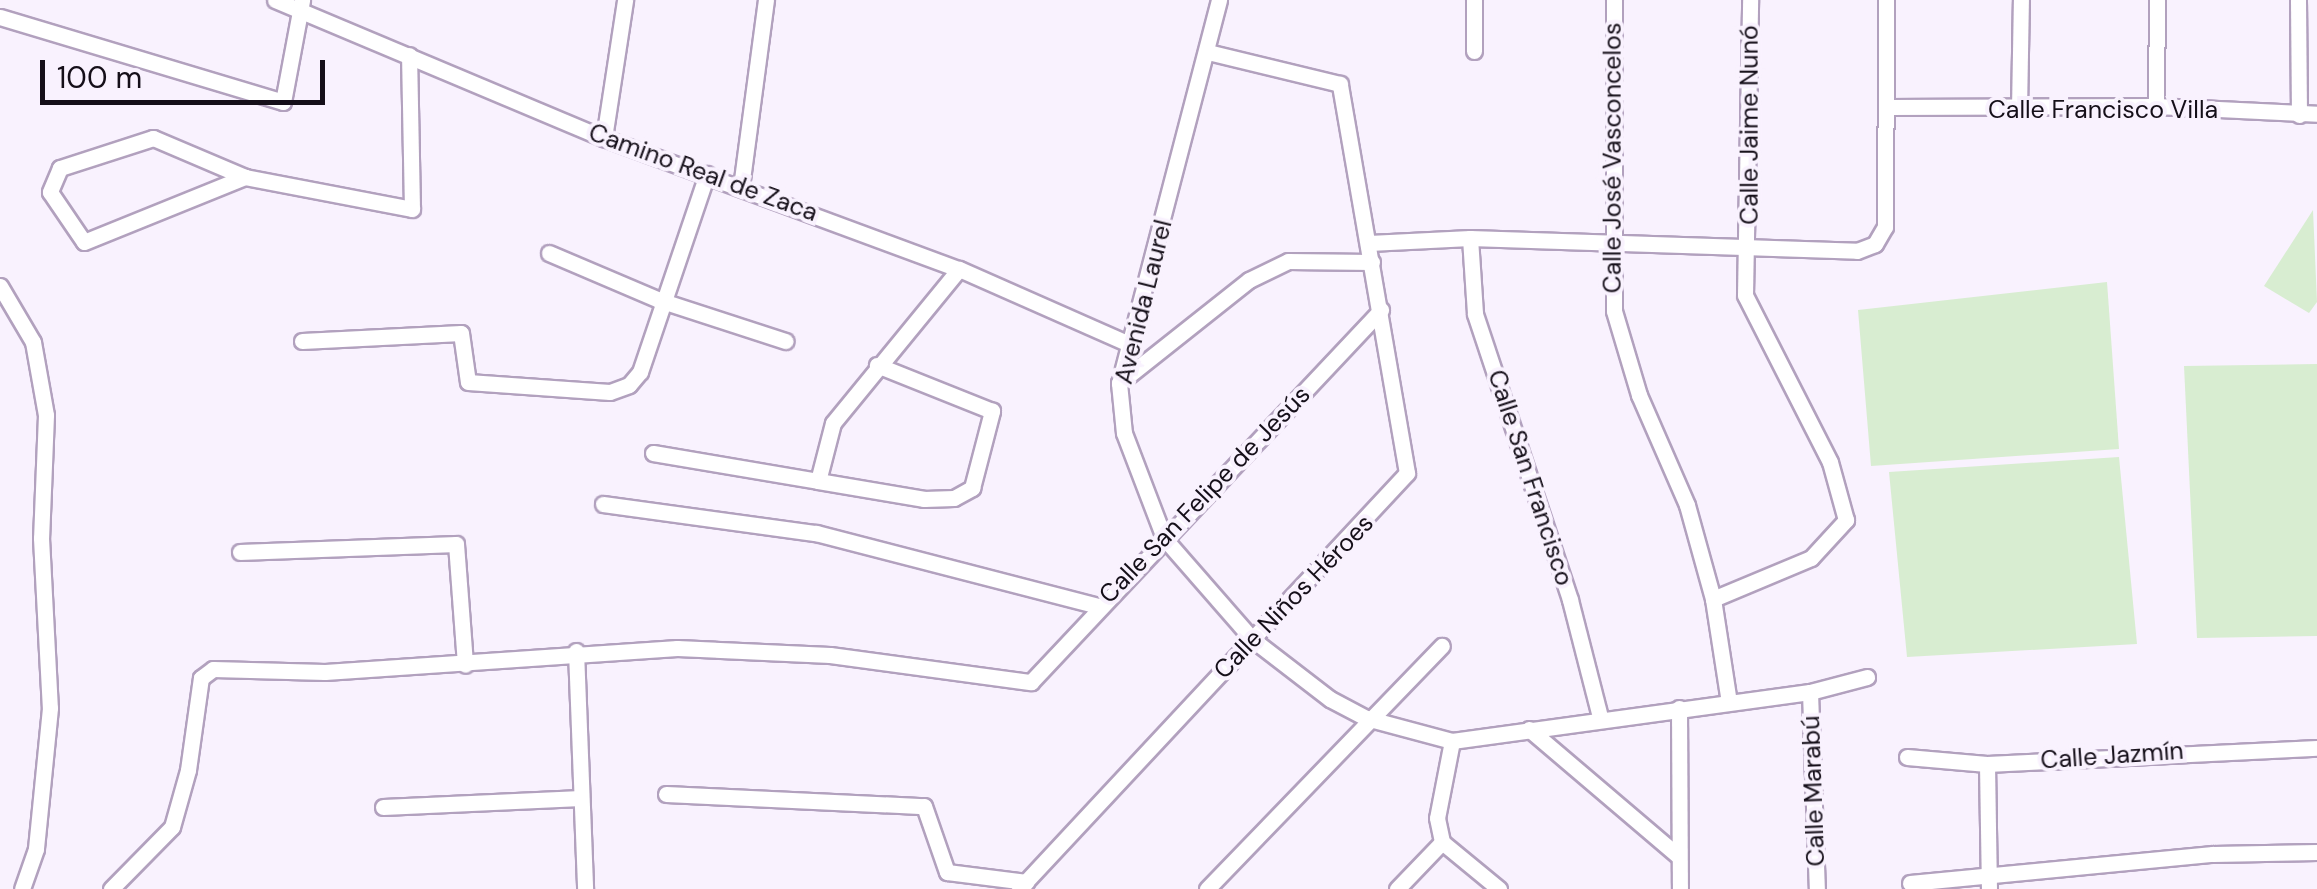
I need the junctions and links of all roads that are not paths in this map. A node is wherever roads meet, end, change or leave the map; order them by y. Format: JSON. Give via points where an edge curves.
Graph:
{"nodes":[{"id":1,"x":275,"y":0,"type":"edge"},
{"id":2,"x":626,"y":0,"type":"edge"},
{"id":3,"x":766,"y":0,"type":"edge"},
{"id":4,"x":1219,"y":0,"type":"edge"},
{"id":5,"x":1474,"y":0,"type":"edge"},
{"id":6,"x":1614,"y":0,"type":"edge"},
{"id":7,"x":1750,"y":0,"type":"edge"},
{"id":8,"x":1886,"y":0,"type":"edge"},
{"id":9,"x":2021,"y":0,"type":"edge"},
{"id":10,"x":2157,"y":0,"type":"edge"},
{"id":11,"x":2298,"y":0,"type":"edge"},
{"id":12,"x":301,"y":5,"type":"edge"},
{"id":13,"x":0,"y":16,"type":"edge"},
{"id":14,"x":1474,"y":50,"type":"dead end"},
{"id":15,"x":1208,"y":52,"type":"junction"},
{"id":16,"x":408,"y":55,"type":"junction"},
{"id":17,"x":2156,"y":106,"type":"junction"},
{"id":18,"x":1888,"y":107,"type":"junction"},
{"id":19,"x":2019,"y":110,"type":"junction"},
{"id":20,"x":2298,"y":114,"type":"junction"},
{"id":21,"x":2317,"y":114,"type":"edge"},
{"id":22,"x":604,"y":138,"type":"junction"},
{"id":23,"x":707,"y":174,"type":"junction"},
{"id":24,"x":245,"y":177,"type":"junction"},
{"id":25,"x":741,"y":187,"type":"junction"},
{"id":26,"x":1470,"y":238,"type":"junction"},
{"id":27,"x":1369,"y":244,"type":"junction"},
{"id":28,"x":1609,"y":244,"type":"junction"},
{"id":29,"x":1750,"y":249,"type":"junction"},
{"id":30,"x":549,"y":253,"type":"dead end"},
{"id":31,"x":1372,"y":262,"type":"junction"},
{"id":32,"x":959,"y":269,"type":"junction"},
{"id":33,"x":0,"y":286,"type":"edge"},
{"id":34,"x":660,"y":300,"type":"junction"},
{"id":35,"x":1381,"y":310,"type":"junction"},
{"id":36,"x":302,"y":341,"type":"dead end"},
{"id":37,"x":785,"y":341,"type":"dead end"},
{"id":38,"x":1131,"y":344,"type":"junction"},
{"id":39,"x":877,"y":365,"type":"junction"},
{"id":40,"x":1119,"y":383,"type":"junction"},
{"id":41,"x":653,"y":453,"type":"dead end"},
{"id":42,"x":818,"y":481,"type":"junction"},
{"id":43,"x":604,"y":504,"type":"dead end"},
{"id":44,"x":1164,"y":538,"type":"junction"},
{"id":45,"x":240,"y":552,"type":"dead end"},
{"id":46,"x":1713,"y":599,"type":"junction"},
{"id":47,"x":1099,"y":606,"type":"junction"},
{"id":48,"x":1252,"y":639,"type":"junction"},
{"id":49,"x":1442,"y":646,"type":"dead end"},
{"id":50,"x":576,"y":650,"type":"junction"},
{"id":51,"x":465,"y":665,"type":"junction"},
{"id":52,"x":1868,"y":677,"type":"dead end"},
{"id":53,"x":1810,"y":692,"type":"junction"},
{"id":54,"x":1730,"y":702,"type":"junction"},
{"id":55,"x":1679,"y":708,"type":"junction"},
{"id":56,"x":1600,"y":716,"type":"junction"},
{"id":57,"x":1366,"y":718,"type":"junction"},
{"id":58,"x":1528,"y":729,"type":"junction"},
{"id":59,"x":1452,"y":741,"type":"junction"},
{"id":60,"x":2317,"y":748,"type":"edge"},
{"id":61,"x":1908,"y":757,"type":"dead end"},
{"id":62,"x":1987,"y":764,"type":"junction"},
{"id":63,"x":666,"y":794,"type":"dead end"},
{"id":64,"x":581,"y":798,"type":"junction"},
{"id":65,"x":383,"y":807,"type":"dead end"},
{"id":66,"x":1442,"y":842,"type":"junction"},
{"id":67,"x":2317,"y":852,"type":"edge"},
{"id":68,"x":1678,"y":856,"type":"junction"},
{"id":69,"x":1910,"y":883,"type":"dead end"},
{"id":70,"x":1989,"y":883,"type":"edge"},
{"id":71,"x":1023,"y":886,"type":"edge"},
{"id":72,"x":22,"y":889,"type":"edge"},
{"id":73,"x":111,"y":889,"type":"edge"},
{"id":74,"x":585,"y":889,"type":"edge"},
{"id":75,"x":1207,"y":889,"type":"edge"},
{"id":76,"x":1397,"y":889,"type":"edge"},
{"id":77,"x":1498,"y":889,"type":"edge"},
{"id":78,"x":1680,"y":889,"type":"edge"},
{"id":79,"x":1817,"y":889,"type":"edge"}],
"edges":[{"from":1,"to":12,"type":"street","name":"Camino Real de Zaca"},
{"from":2,"to":22,"type":"street"},
{"from":3,"to":25,"type":"street"},
{"from":4,"to":15,"type":"street","name":"Avenida Laurel"},
{"from":5,"to":14,"type":"street"},
{"from":6,"to":28,"type":"street","name":"Calle José Vasconcelos"},
{"from":7,"to":29,"type":"street","name":"Calle Jaime Nunó"},
{"from":8,"to":18,"type":"street"},
{"from":9,"to":19,"type":"street"},
{"from":10,"to":17,"type":"street"},
{"from":11,"to":20,"type":"street"},
{"from":12,"to":13,"type":"street","via":[[283,102]]},
{"from":12,"to":16,"type":"street","name":"Camino Real de Zaca"},
{"from":15,"to":27,"type":"street","name":"Calle Niños Héroes","via":[[1340,84]]},
{"from":15,"to":38,"type":"street","name":"Avenida Laurel"},
{"from":16,"to":22,"type":"street","name":"Camino Real de Zaca"},
{"from":16,"to":24,"type":"street","via":[[412,209]]},
{"from":17,"to":19,"type":"street","name":"Calle Francisco Villa"},
{"from":17,"to":20,"type":"street","name":"Calle Francisco Villa"},
{"from":18,"to":19,"type":"street","name":"Calle Francisco Villa"},
{"from":18,"to":29,"type":"street","via":[[1885,227],[1876,244],[1857,250]]},
{"from":20,"to":21,"type":"street","name":"Calle Francisco Villa"},
{"from":22,"to":23,"type":"street","name":"Camino Real de Zaca"},
{"from":23,"to":25,"type":"street","name":"Camino Real de Zaca"},
{"from":23,"to":34,"type":"street"},
{"from":24,"to":24,"type":"street","via":[[84,242],[50,192],[60,168],[153,138]]},
{"from":25,"to":32,"type":"street","name":"Camino Real de Zaca"},
{"from":26,"to":27,"type":"street"},
{"from":26,"to":28,"type":"street"},
{"from":26,"to":56,"type":"street","name":"Calle San Francisco","via":[[1475,314],[1570,600]]},
{"from":27,"to":31,"type":"street","name":"Calle Niños Héroes"},
{"from":28,"to":29,"type":"street"},
{"from":28,"to":46,"type":"street","name":"Calle José Vasconcelos","via":[[1614,311],[1640,395],[1687,505]]},
{"from":29,"to":46,"type":"street","via":[[1745,295],[1830,462],[1846,520],[1811,558]]},
{"from":30,"to":34,"type":"street"},
{"from":31,"to":35,"type":"street","name":"Calle Niños Héroes"},
{"from":31,"to":40,"type":"street","via":[[1288,261],[1248,280]]},
{"from":32,"to":38,"type":"street","name":"Camino Real de Zaca"},
{"from":32,"to":39,"type":"street"},
{"from":33,"to":72,"type":"street","via":[[33,342],[46,415],[42,538],[50,708],[36,849]]},
{"from":34,"to":36,"type":"street","via":[[640,372],[610,392],[468,382],[460,333]]},
{"from":34,"to":37,"type":"street"},
{"from":35,"to":44,"type":"street","name":"Calle San Felipe de Jesús"},
{"from":35,"to":48,"type":"street","name":"Calle Niños Héroes","via":[[1408,474]]},
{"from":38,"to":40,"type":"street","name":"Avenida Laurel"},
{"from":39,"to":42,"type":"street","via":[[832,424]]},
{"from":39,"to":42,"type":"street","via":[[992,411],[972,488],[954,498],[924,499]]},
{"from":40,"to":44,"type":"street","name":"Avenida Laurel","via":[[1124,433]]},
{"from":41,"to":42,"type":"street"},
{"from":43,"to":47,"type":"street","via":[[816,533]]},
{"from":44,"to":47,"type":"street","name":"Calle San Felipe de Jesús"},
{"from":44,"to":48,"type":"street","name":"Avenida Laurel"},
{"from":45,"to":51,"type":"street","via":[[456,544]]},
{"from":46,"to":54,"type":"street","name":"Calle José Vasconcelos"},
{"from":47,"to":50,"type":"street","name":"Calle San Felipe de Jesús","via":[[1031,682],[830,655]]},
{"from":48,"to":57,"type":"street","name":"Avenida Laurel","via":[[1330,700]]},
{"from":48,"to":71,"type":"street","name":"Calle Niños Héroes"},
{"from":49,"to":57,"type":"street"},
{"from":50,"to":51,"type":"street"},
{"from":50,"to":64,"type":"street"},
{"from":51,"to":73,"type":"street","via":[[206,672],[172,827]]},
{"from":52,"to":53,"type":"street","name":"Avenida Laurel"},
{"from":53,"to":54,"type":"street","name":"Avenida Laurel"},
{"from":53,"to":79,"type":"street","name":"Calle Marabú"},
{"from":54,"to":55,"type":"street","name":"Avenida Laurel"},
{"from":55,"to":56,"type":"street","name":"Avenida Laurel"},
{"from":55,"to":68,"type":"street"},
{"from":56,"to":58,"type":"street","name":"Avenida Laurel"},
{"from":57,"to":59,"type":"street","name":"Avenida Laurel"},
{"from":57,"to":75,"type":"street"},
{"from":58,"to":59,"type":"street","name":"Avenida Laurel"},
{"from":58,"to":68,"type":"street"},
{"from":59,"to":66,"type":"street","via":[[1437,818]]},
{"from":60,"to":62,"type":"street","name":"Calle Jazmín"},
{"from":61,"to":62,"type":"street","name":"Calle Jazmín"},
{"from":62,"to":70,"type":"street"},
{"from":63,"to":71,"type":"street","via":[[924,806],[947,872]]},
{"from":64,"to":65,"type":"street"},
{"from":64,"to":74,"type":"street"},
{"from":66,"to":76,"type":"street"},
{"from":66,"to":77,"type":"street"},
{"from":67,"to":70,"type":"street","via":[[2213,854]]},
{"from":68,"to":78,"type":"street"},
{"from":69,"to":70,"type":"street"}]}
